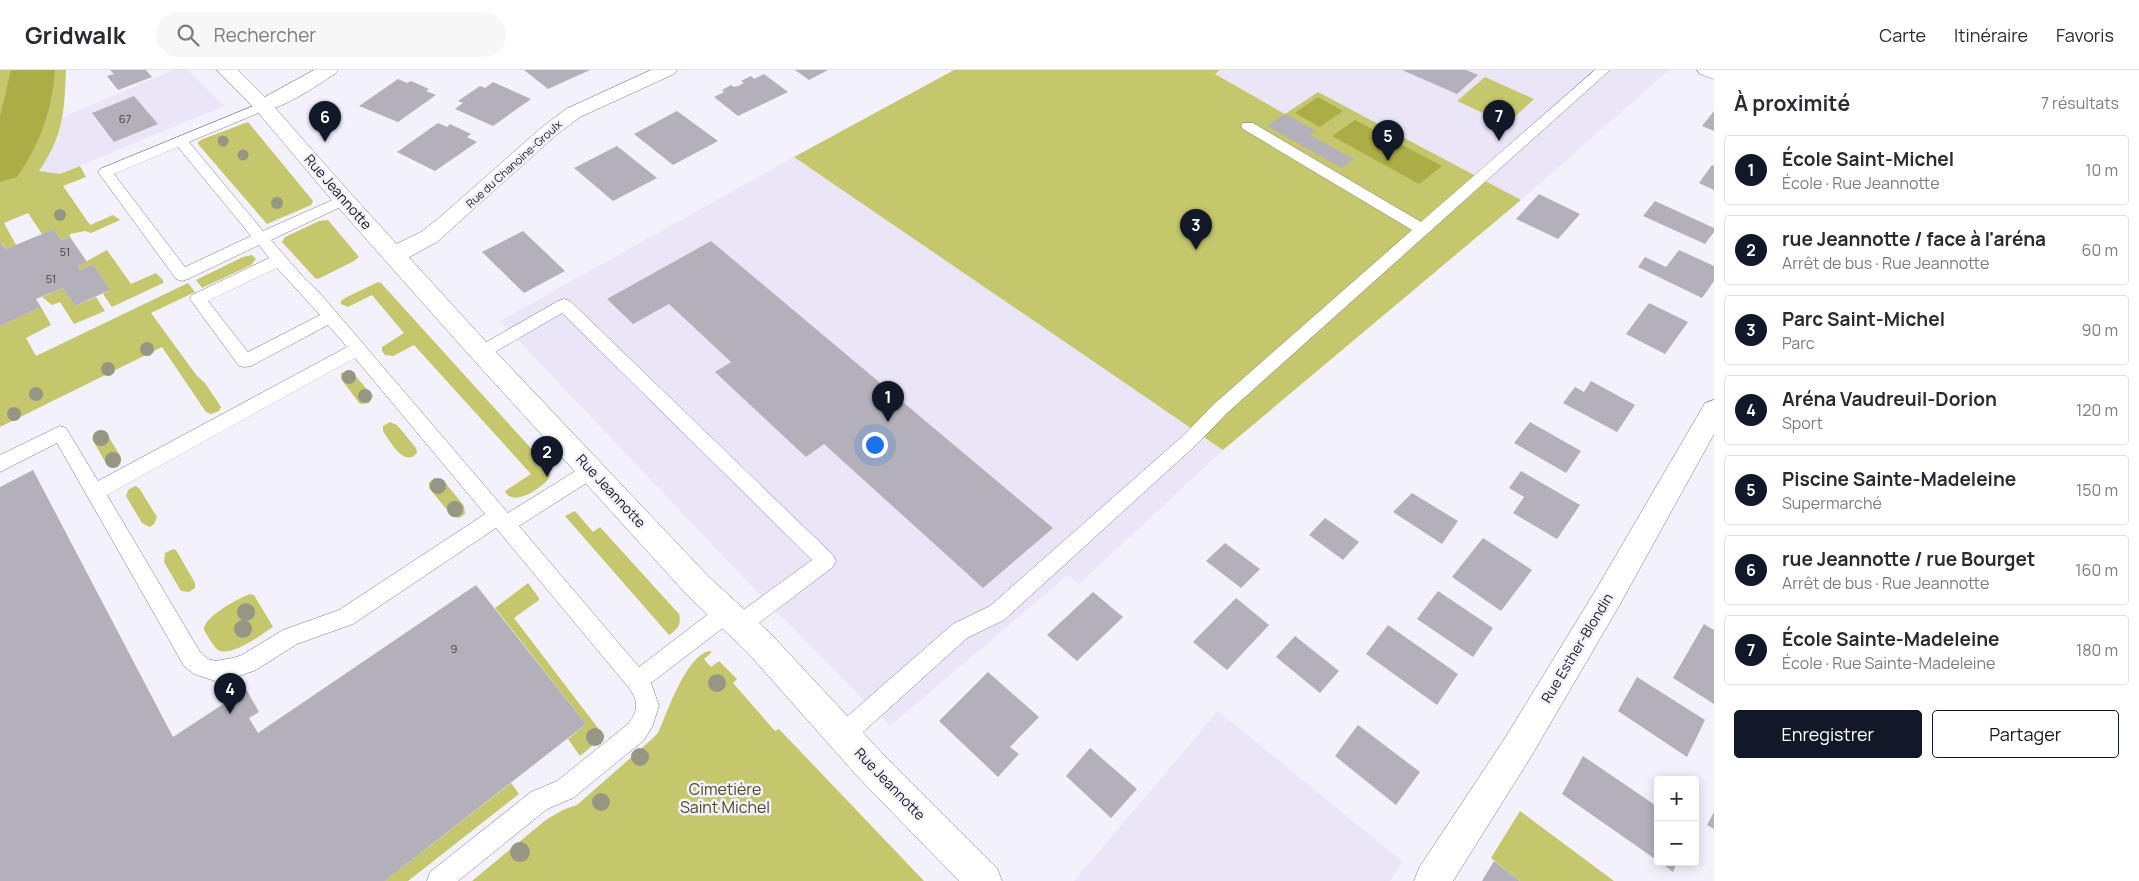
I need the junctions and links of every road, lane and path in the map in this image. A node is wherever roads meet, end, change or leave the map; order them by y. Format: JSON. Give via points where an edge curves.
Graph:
{"nodes":[{"id":1,"x":227,"y":70,"type":"edge"},
{"id":2,"x":328,"y":70,"type":"edge"},
{"id":3,"x":667,"y":70,"type":"edge"},
{"id":4,"x":1603,"y":70,"type":"edge"},
{"id":5,"x":1707,"y":70,"type":"edge"},
{"id":6,"x":1714,"y":73,"type":"edge"},
{"id":7,"x":263,"y":106,"type":"junction"},
{"id":8,"x":1248,"y":126,"type":"dead end"},
{"id":9,"x":180,"y":141,"type":"junction"},
{"id":10,"x":344,"y":200,"type":"junction"},
{"id":11,"x":1423,"y":230,"type":"junction"},
{"id":12,"x":261,"y":238,"type":"junction"},
{"id":13,"x":394,"y":255,"type":"junction"},
{"id":14,"x":280,"y":260,"type":"junction"},
{"id":15,"x":330,"y":317,"type":"junction"},
{"id":16,"x":358,"y":349,"type":"junction"},
{"id":17,"x":482,"y":352,"type":"junction"},
{"id":18,"x":1714,"y":410,"type":"edge"},
{"id":19,"x":0,"y":464,"type":"edge"},
{"id":20,"x":592,"y":470,"type":"junction"},
{"id":21,"x":95,"y":492,"type":"junction"},
{"id":22,"x":501,"y":521,"type":"junction"},
{"id":23,"x":734,"y":619,"type":"junction"},
{"id":24,"x":637,"y":681,"type":"junction"},
{"id":25,"x":843,"y":735,"type":"junction"},
{"id":26,"x":439,"y":881,"type":"edge"},
{"id":27,"x":984,"y":881,"type":"edge"},
{"id":28,"x":1432,"y":881,"type":"edge"}],
"edges":[{"from":1,"to":7,"type":"main road","name":"Rue Jeannotte"},
{"from":2,"to":7,"type":"main road"},
{"from":3,"to":13,"type":"main road","name":"Rue du Chanoine-Groulx","via":[[573,113],[442,227]]},
{"from":4,"to":11,"type":"lane"},
{"from":5,"to":6,"type":"main road"},
{"from":7,"to":9,"type":"lane"},
{"from":7,"to":10,"type":"main road","name":"Rue Jeannotte"},
{"from":8,"to":11,"type":"lane"},
{"from":9,"to":12,"type":"lane"},
{"from":9,"to":12,"type":"lane","via":[[105,172],[182,275]]},
{"from":10,"to":12,"type":"lane"},
{"from":10,"to":13,"type":"main road","name":"Rue Jeannotte"},
{"from":11,"to":25,"type":"lane","via":[[1220,409],[997,613],[960,631]]},
{"from":12,"to":14,"type":"lane"},
{"from":13,"to":17,"type":"main road","name":"Rue Jeannotte"},
{"from":14,"to":15,"type":"lane"},
{"from":14,"to":15,"type":"lane","via":[[198,299],[246,361]]},
{"from":15,"to":16,"type":"lane"},
{"from":16,"to":21,"type":"lane"},
{"from":16,"to":22,"type":"lane"},
{"from":17,"to":20,"type":"main road","name":"Rue Jeannotte"},
{"from":17,"to":23,"type":"lane","via":[[564,305],[826,561]]},
{"from":18,"to":28,"type":"main road","name":"Rue Esther-Blondin","via":[[1544,704]]},
{"from":19,"to":21,"type":"lane","via":[[60,433]]},
{"from":20,"to":22,"type":"lane"},
{"from":20,"to":23,"type":"main road","name":"Rue Jeannotte","via":[[698,586]]},
{"from":21,"to":22,"type":"lane","via":[[192,659],[215,671],[248,663],[290,637],[346,617]]},
{"from":22,"to":24,"type":"lane"},
{"from":23,"to":24,"type":"lane"},
{"from":23,"to":25,"type":"main road","name":"Rue Jeannotte"},
{"from":24,"to":26,"type":"lane","via":[[644,690],[648,709],[646,721],[636,732],[565,790],[539,800]]},
{"from":25,"to":27,"type":"main road","name":"Rue Jeannotte"}]}
